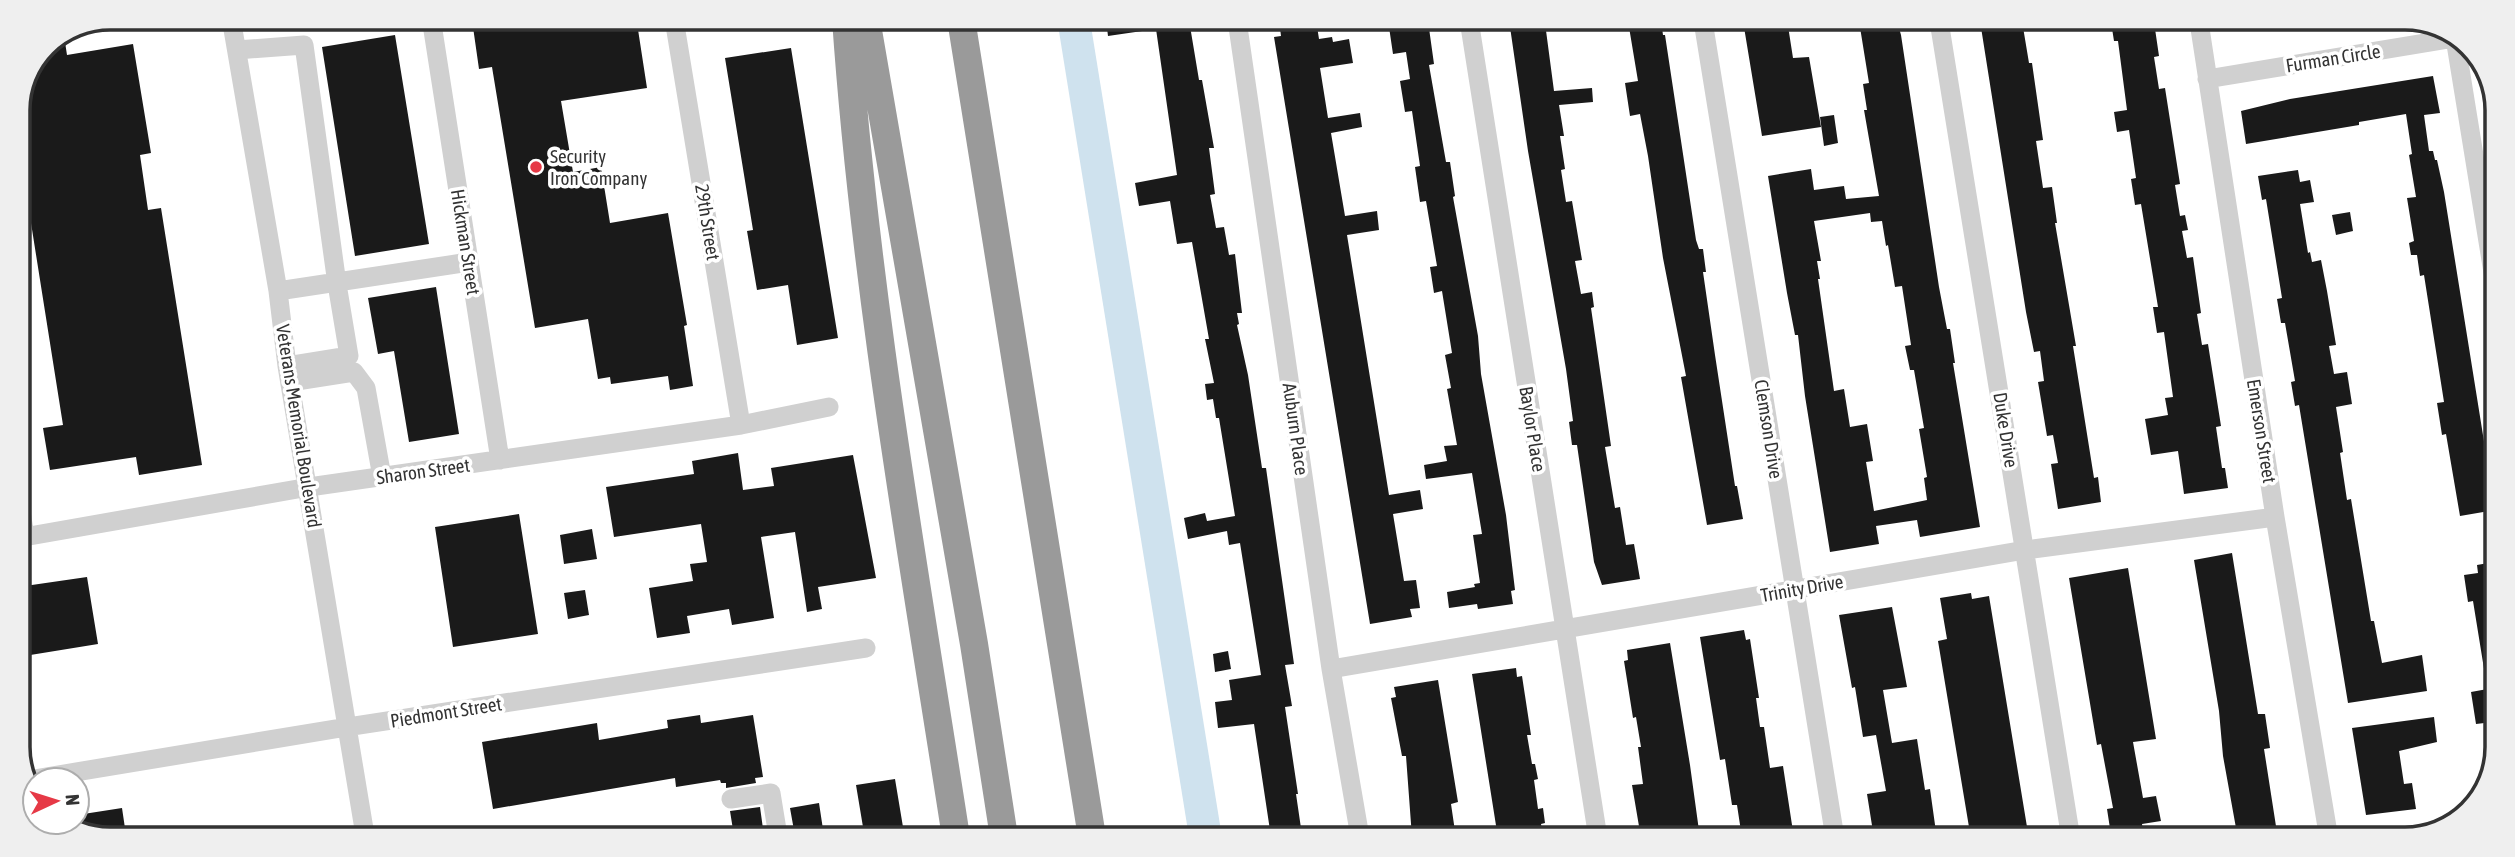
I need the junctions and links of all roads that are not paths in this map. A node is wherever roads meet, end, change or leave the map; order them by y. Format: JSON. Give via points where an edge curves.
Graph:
{"nodes":[{"id":1,"x":233,"y":30,"type":"edge"},
{"id":2,"x":433,"y":30,"type":"edge"},
{"id":3,"x":676,"y":30,"type":"edge"},
{"id":4,"x":847,"y":30,"type":"edge"},
{"id":5,"x":868,"y":30,"type":"edge"},
{"id":6,"x":963,"y":30,"type":"edge"},
{"id":7,"x":1238,"y":30,"type":"edge"},
{"id":8,"x":1471,"y":30,"type":"edge"},
{"id":9,"x":1704,"y":30,"type":"edge"},
{"id":10,"x":1940,"y":30,"type":"edge"},
{"id":11,"x":2200,"y":30,"type":"edge"},
{"id":12,"x":2444,"y":40,"type":"edge"},
{"id":13,"x":2457,"y":49,"type":"edge"},
{"id":14,"x":237,"y":50,"type":"junction"},
{"id":15,"x":2207,"y":79,"type":"junction"},
{"id":16,"x":2485,"y":223,"type":"edge"},
{"id":17,"x":469,"y":262,"type":"junction"},
{"id":18,"x":337,"y":284,"type":"junction"},
{"id":19,"x":278,"y":291,"type":"junction"},
{"id":20,"x":289,"y":374,"type":"junction"},
{"id":21,"x":829,"y":407,"type":"dead end"},
{"id":22,"x":741,"y":425,"type":"junction"},
{"id":23,"x":500,"y":460,"type":"junction"},
{"id":24,"x":382,"y":477,"type":"junction"},
{"id":25,"x":309,"y":487,"type":"junction"},
{"id":26,"x":2275,"y":517,"type":"junction"},
{"id":27,"x":30,"y":537,"type":"edge"},
{"id":28,"x":2025,"y":550,"type":"junction"},
{"id":29,"x":1795,"y":589,"type":"junction"},
{"id":30,"x":1565,"y":630,"type":"junction"},
{"id":31,"x":866,"y":648,"type":"dead end"},
{"id":32,"x":1331,"y":669,"type":"junction"},
{"id":33,"x":347,"y":727,"type":"junction"},
{"id":34,"x":91,"y":770,"type":"edge"},
{"id":35,"x":731,"y":799,"type":"dead end"},
{"id":36,"x":364,"y":827,"type":"edge"},
{"id":37,"x":777,"y":827,"type":"edge"},
{"id":38,"x":955,"y":827,"type":"edge"},
{"id":39,"x":1002,"y":827,"type":"edge"},
{"id":40,"x":1092,"y":827,"type":"edge"},
{"id":41,"x":1358,"y":827,"type":"edge"},
{"id":42,"x":1596,"y":827,"type":"edge"},
{"id":43,"x":1833,"y":827,"type":"edge"},
{"id":44,"x":2069,"y":827,"type":"edge"},
{"id":45,"x":2327,"y":827,"type":"edge"}],
"edges":[{"from":1,"to":14,"type":"street","name":"Veterans Memorial Boulevard"},
{"from":2,"to":17,"type":"street","name":"Hickman Street"},
{"from":3,"to":22,"type":"street","name":"29th Street"},
{"from":4,"to":38,"type":"highway","via":[[885,376]]},
{"from":5,"to":39,"type":"highway"},
{"from":6,"to":40,"type":"highway"},
{"from":7,"to":32,"type":"street","name":"Auburn Place"},
{"from":8,"to":30,"type":"street","name":"Baylor Place"},
{"from":9,"to":29,"type":"street","name":"Clemson Drive"},
{"from":10,"to":28,"type":"street","name":"Duke Drive"},
{"from":11,"to":15,"type":"street","name":"Emerson Street"},
{"from":12,"to":15,"type":"street","name":"Furman Circle"},
{"from":13,"to":16,"type":"street","name":"Furman Circle"},
{"from":14,"to":18,"type":"street","via":[[304,45]]},
{"from":14,"to":19,"type":"street","name":"Veterans Memorial Boulevard"},
{"from":15,"to":26,"type":"street","name":"Emerson Street"},
{"from":17,"to":18,"type":"street"},
{"from":17,"to":23,"type":"street","name":"Hickman Street"},
{"from":18,"to":19,"type":"street"},
{"from":18,"to":20,"type":"street","via":[[349,356]]},
{"from":19,"to":20,"type":"street","name":"Veterans Memorial Boulevard"},
{"from":20,"to":24,"type":"street","via":[[354,372],[366,388]]},
{"from":20,"to":25,"type":"street","name":"Veterans Memorial Boulevard"},
{"from":21,"to":22,"type":"street","name":"Sharon Street"},
{"from":22,"to":23,"type":"street","name":"Sharon Street"},
{"from":23,"to":24,"type":"street","name":"Sharon Street"},
{"from":24,"to":25,"type":"street","name":"Sharon Street"},
{"from":25,"to":27,"type":"street","name":"Sharon Street"},
{"from":25,"to":33,"type":"street","name":"Veterans Memorial Boulevard"},
{"from":26,"to":28,"type":"street","name":"Trinity Drive"},
{"from":26,"to":45,"type":"street","name":"Emerson Street"},
{"from":28,"to":29,"type":"street","name":"Trinity Drive"},
{"from":28,"to":44,"type":"street","name":"Duke Drive"},
{"from":29,"to":30,"type":"street","name":"Trinity Drive"},
{"from":29,"to":43,"type":"street","name":"Clemson Drive"},
{"from":30,"to":32,"type":"street","name":"Trinity Drive"},
{"from":30,"to":42,"type":"street","name":"Baylor Place"},
{"from":31,"to":33,"type":"street","name":"Piedmont Street"},
{"from":32,"to":41,"type":"street","name":"Auburn Place"},
{"from":33,"to":34,"type":"street","name":"Piedmont Street"},
{"from":33,"to":36,"type":"street","name":"Veterans Memorial Boulevard"},
{"from":35,"to":37,"type":"street","via":[[771,793]]}]}
